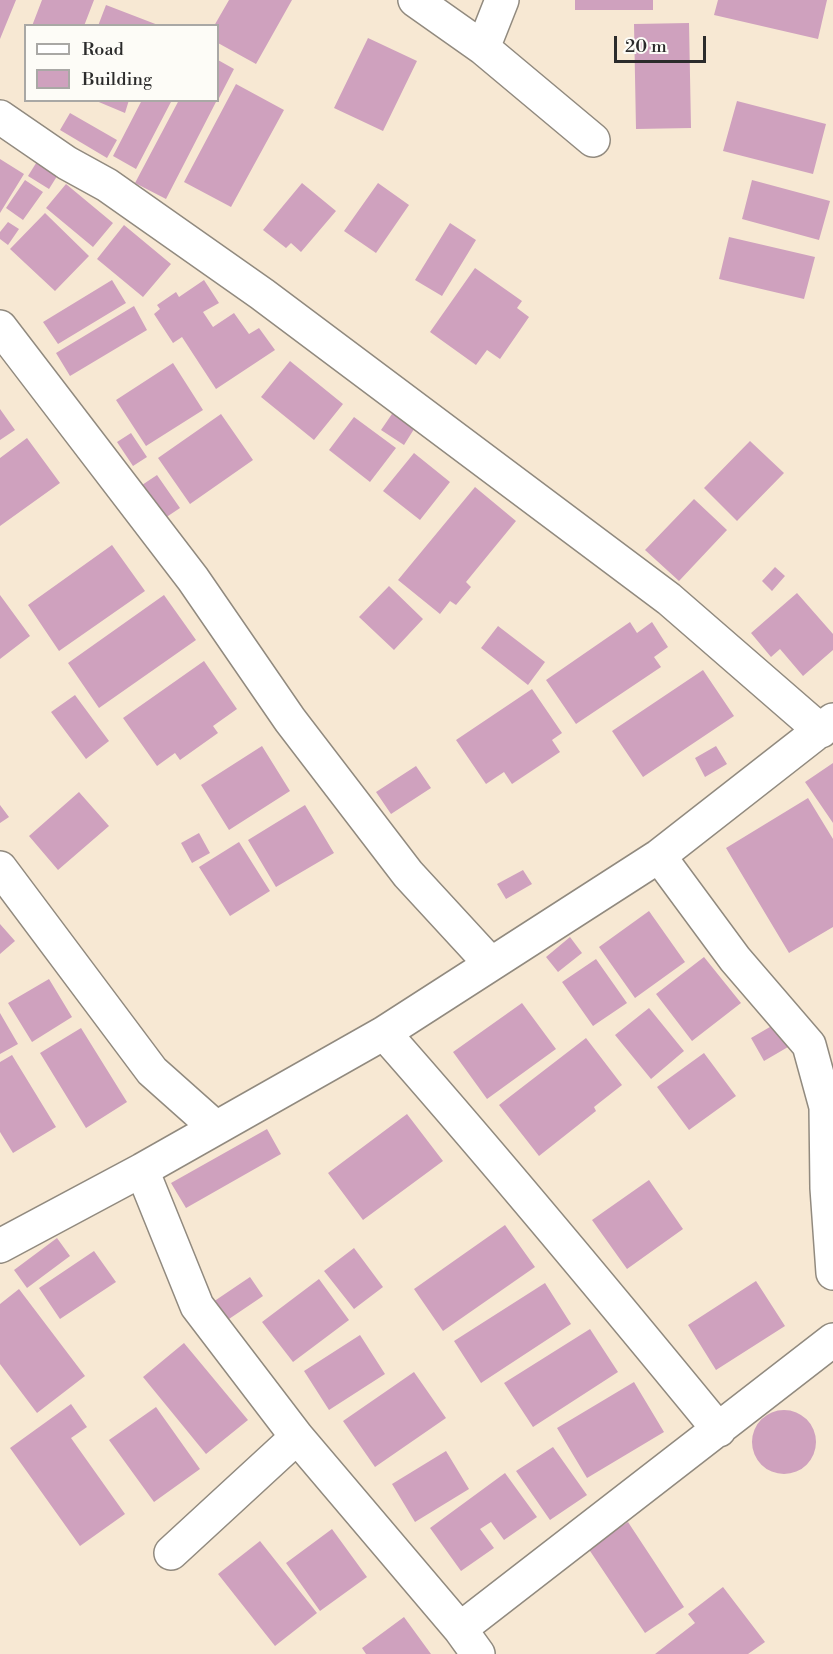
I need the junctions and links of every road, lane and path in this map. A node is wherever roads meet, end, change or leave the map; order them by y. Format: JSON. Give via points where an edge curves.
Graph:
{"nodes":[{"id":1,"x":415,"y":0,"type":"edge"},
{"id":2,"x":502,"y":0,"type":"edge"},
{"id":3,"x":483,"y":48,"type":"junction"},
{"id":4,"x":0,"y":117,"type":"edge"},
{"id":5,"x":593,"y":140,"type":"dead end"},
{"id":6,"x":0,"y":327,"type":"edge"},
{"id":7,"x":827,"y":725,"type":"edge"},
{"id":8,"x":658,"y":856,"type":"junction"},
{"id":9,"x":0,"y":868,"type":"edge"},
{"id":10,"x":490,"y":963,"type":"junction"},
{"id":11,"x":384,"y":1033,"type":"junction"},
{"id":12,"x":216,"y":1128,"type":"junction"},
{"id":13,"x":142,"y":1170,"type":"junction"},
{"id":14,"x":0,"y":1246,"type":"edge"},
{"id":15,"x":833,"y":1273,"type":"edge"},
{"id":16,"x":833,"y":1340,"type":"edge"},
{"id":17,"x":719,"y":1430,"type":"junction"},
{"id":18,"x":297,"y":1437,"type":"junction"},
{"id":19,"x":171,"y":1553,"type":"dead end"},
{"id":20,"x":469,"y":1642,"type":"edge"}],
"edges":[{"from":1,"to":3,"type":"street"},
{"from":2,"to":3,"type":"street"},
{"from":3,"to":5,"type":"street"},
{"from":4,"to":7,"type":"street","via":[[107,185],[262,294],[669,598]]},
{"from":6,"to":10,"type":"street","via":[[193,579],[290,720],[380,838]]},
{"from":7,"to":8,"type":"street"},
{"from":8,"to":10,"type":"street"},
{"from":8,"to":15,"type":"street","via":[[735,959],[809,1045],[826,1107]]},
{"from":9,"to":12,"type":"street","via":[[152,1071]]},
{"from":10,"to":11,"type":"street"},
{"from":11,"to":12,"type":"street"},
{"from":11,"to":17,"type":"street"},
{"from":12,"to":13,"type":"street"},
{"from":13,"to":14,"type":"street"},
{"from":13,"to":18,"type":"street","via":[[197,1306]]},
{"from":16,"to":17,"type":"street"},
{"from":17,"to":20,"type":"street"},
{"from":18,"to":19,"type":"street"},
{"from":18,"to":20,"type":"street"}]}
